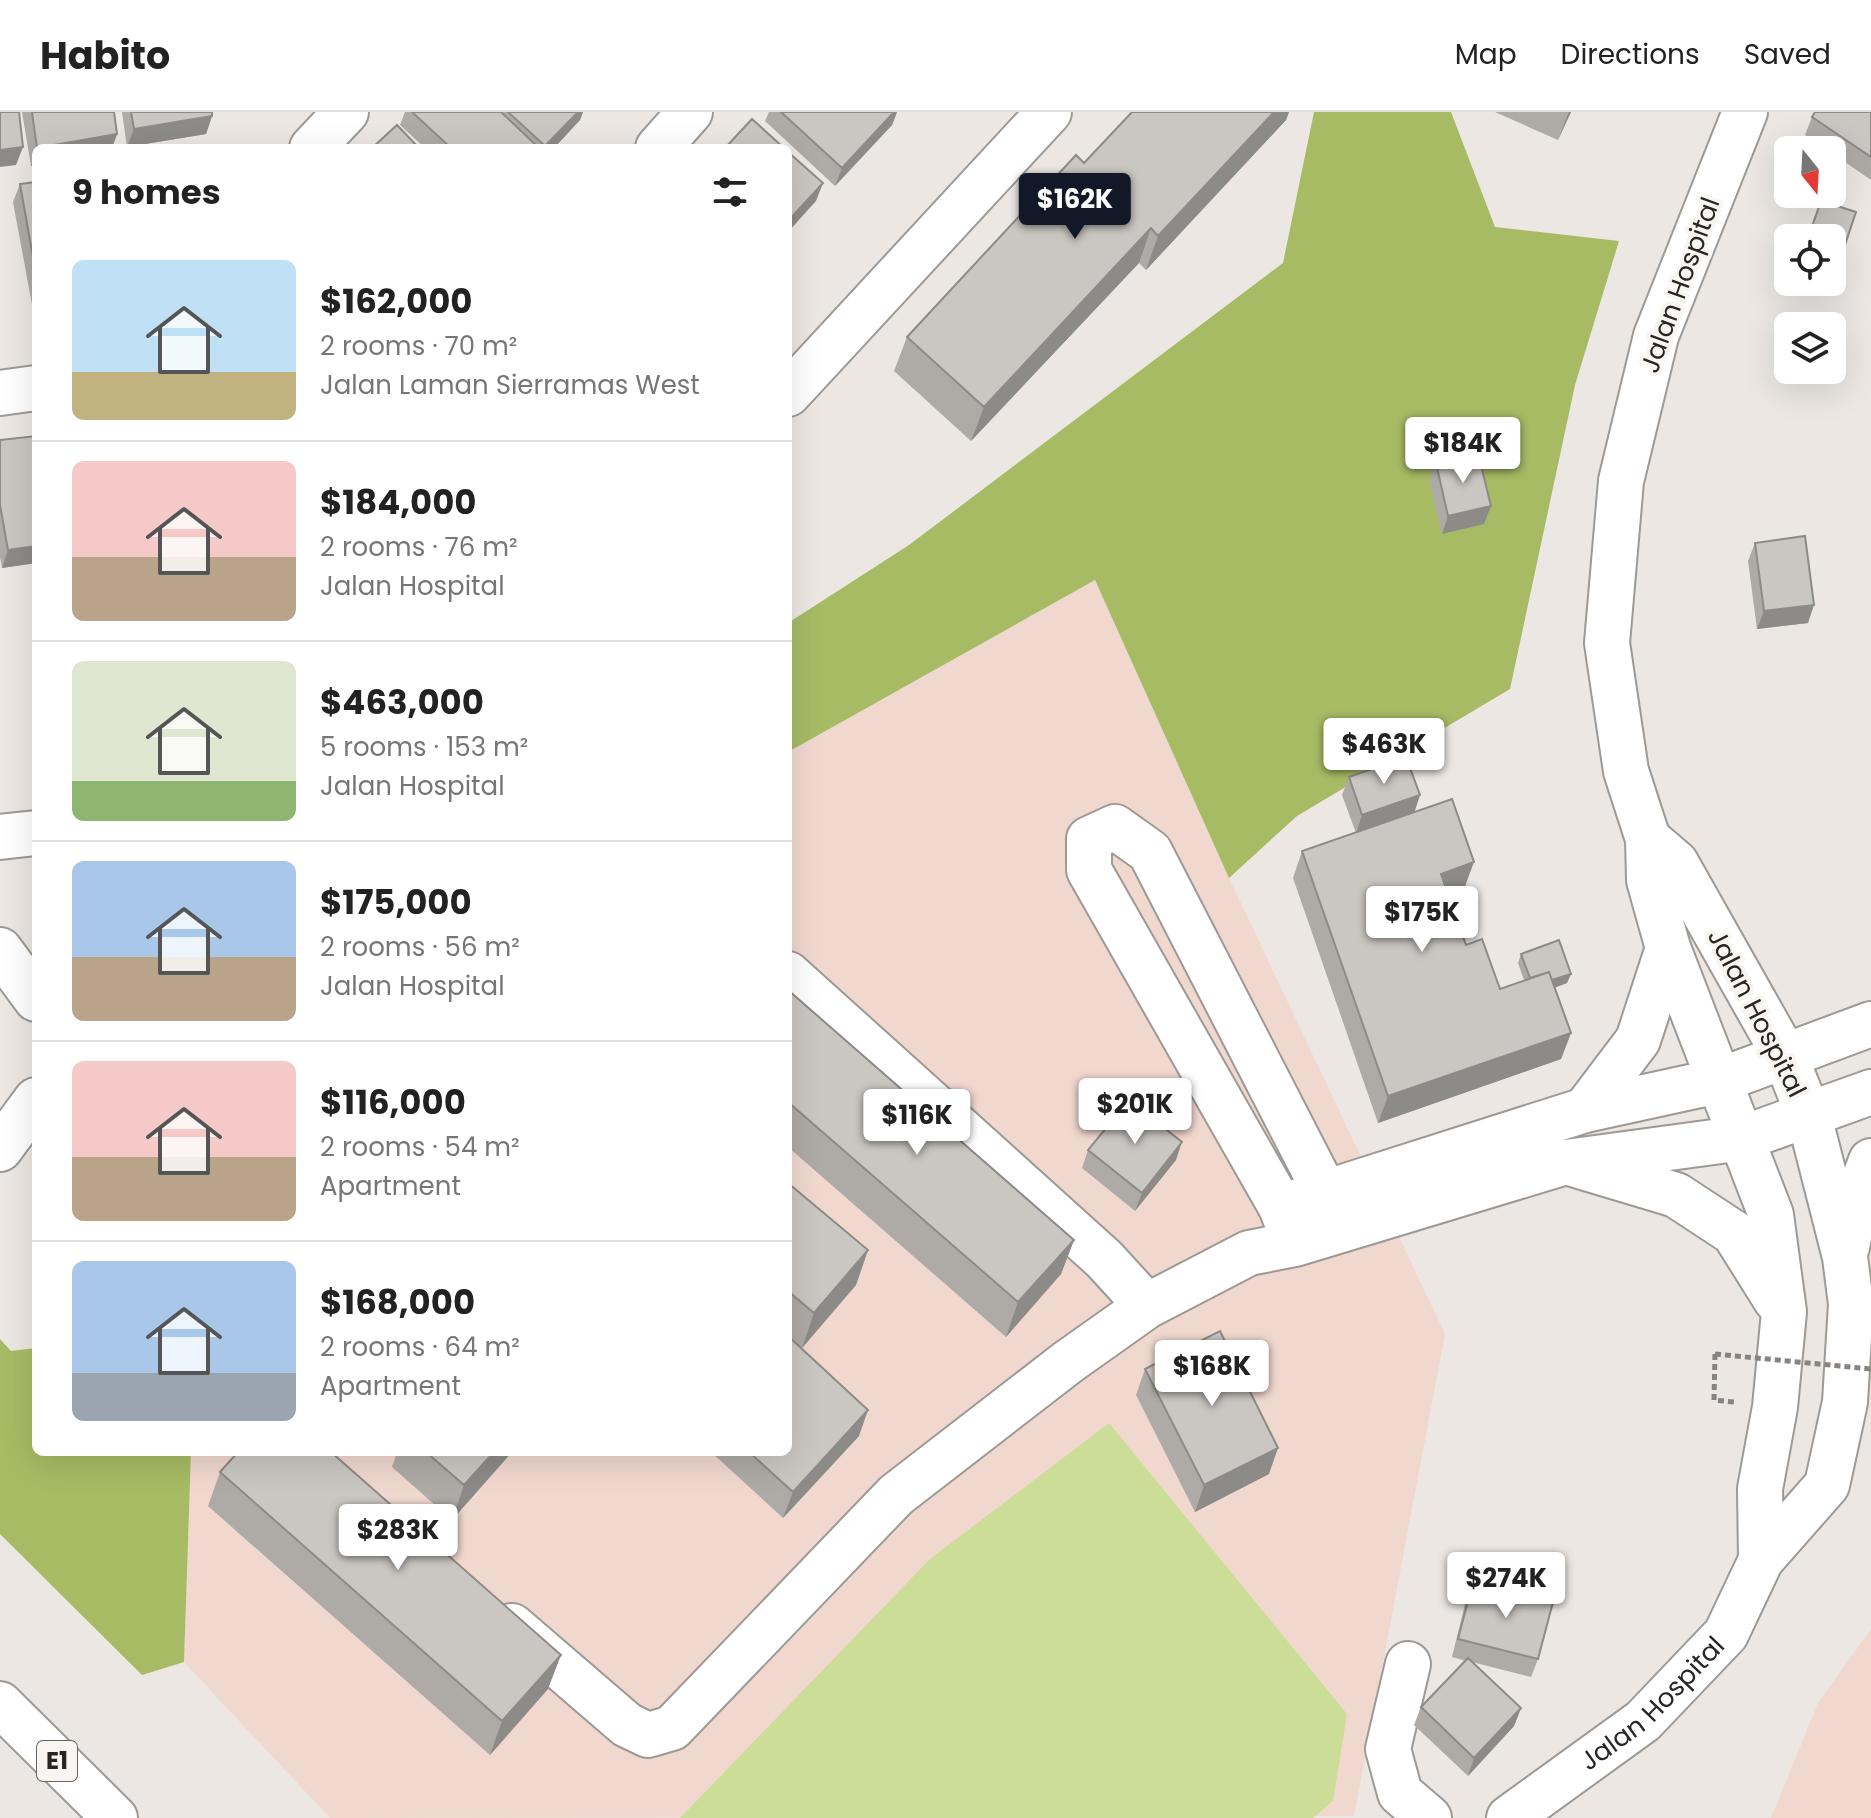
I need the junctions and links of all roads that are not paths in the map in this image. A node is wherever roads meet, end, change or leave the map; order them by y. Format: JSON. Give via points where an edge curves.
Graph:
{"nodes":[{"id":1,"x":346,"y":112,"type":"edge"},
{"id":2,"x":690,"y":112,"type":"edge"},
{"id":3,"x":1049,"y":112,"type":"edge"},
{"id":4,"x":1745,"y":112,"type":"edge"},
{"id":5,"x":316,"y":144,"type":"edge"},
{"id":6,"x":662,"y":144,"type":"edge"},
{"id":7,"x":32,"y":389,"type":"edge"},
{"id":8,"x":792,"y":390,"type":"edge"},
{"id":9,"x":0,"y":393,"type":"edge"},
{"id":10,"x":32,"y":833,"type":"edge"},
{"id":11,"x":0,"y":837,"type":"edge"},
{"id":12,"x":1648,"y":839,"type":"junction"},
{"id":13,"x":1668,"y":948,"type":"junction"},
{"id":14,"x":0,"y":950,"type":"edge"},
{"id":15,"x":792,"y":978,"type":"edge"},
{"id":16,"x":32,"y":994,"type":"edge"},
{"id":17,"x":1871,"y":1024,"type":"edge"},
{"id":18,"x":1785,"y":1056,"type":"junction"},
{"id":19,"x":1718,"y":1081,"type":"junction"},
{"id":20,"x":1871,"y":1092,"type":"edge"},
{"id":21,"x":32,"y":1105,"type":"edge"},
{"id":22,"x":1585,"y":1110,"type":"junction"},
{"id":23,"x":1809,"y":1116,"type":"junction"},
{"id":24,"x":1743,"y":1138,"type":"junction"},
{"id":25,"x":0,"y":1149,"type":"edge"},
{"id":26,"x":1871,"y":1161,"type":"edge"},
{"id":27,"x":1566,"y":1162,"type":"junction"},
{"id":28,"x":1333,"y":1210,"type":"junction"},
{"id":29,"x":1288,"y":1226,"type":"junction"},
{"id":30,"x":1845,"y":1257,"type":"junction"},
{"id":31,"x":1147,"y":1306,"type":"junction"},
{"id":32,"x":1784,"y":1312,"type":"junction"},
{"id":33,"x":1761,"y":1560,"type":"junction"},
{"id":34,"x":486,"y":1604,"type":"edge"},
{"id":35,"x":1408,"y":1664,"type":"dead end"},
{"id":36,"x":0,"y":1704,"type":"edge"},
{"id":37,"x":115,"y":1818,"type":"edge"},
{"id":38,"x":1429,"y":1818,"type":"edge"},
{"id":39,"x":1509,"y":1818,"type":"edge"}],
"edges":[{"from":1,"to":5,"type":"main road"},
{"from":2,"to":6,"type":"main road"},
{"from":3,"to":8,"type":"main road"},
{"from":4,"to":12,"type":"main road","name":"Jalan Hospital","via":[[1656,336],[1621,481],[1607,643],[1626,771]]},
{"from":7,"to":9,"type":"main road"},
{"from":10,"to":11,"type":"main road"},
{"from":12,"to":13,"type":"main road","name":"Jalan Hospital","via":[[1649,880]]},
{"from":12,"to":18,"type":"main road","name":"Jalan Hospital","via":[[1676,863]]},
{"from":13,"to":19,"type":"main road","name":"Jalan Hospital"},
{"from":13,"to":22,"type":"main road","via":[[1638,1040]]},
{"from":14,"to":16,"type":"main road"},
{"from":15,"to":31,"type":"main road","via":[[1104,1259]]},
{"from":17,"to":18,"type":"main road"},
{"from":18,"to":19,"type":"main road"},
{"from":18,"to":23,"type":"main road","name":"Jalan Hospital"},
{"from":19,"to":22,"type":"main road"},
{"from":19,"to":24,"type":"main road","name":"Jalan Hospital"},
{"from":20,"to":23,"type":"main road"},
{"from":21,"to":25,"type":"main road"},
{"from":22,"to":28,"type":"main road"},
{"from":23,"to":24,"type":"main road"},
{"from":23,"to":30,"type":"main road","name":"Jalan Hospital"},
{"from":24,"to":27,"type":"main road"},
{"from":24,"to":32,"type":"main road","name":"Jalan Hospital","via":[[1771,1215]]},
{"from":26,"to":30,"type":"main road","via":[[1856,1201]]},
{"from":27,"to":28,"type":"main road"},
{"from":27,"to":32,"type":"main road","via":[[1676,1195],[1734,1233]]},
{"from":28,"to":29,"type":"main road"},
{"from":28,"to":29,"type":"main road","via":[[1150,852],[1115,827],[1089,839],[1089,870]]},
{"from":29,"to":31,"type":"main road","via":[[1249,1253]]},
{"from":30,"to":33,"type":"main road","name":"Jalan Hospital","via":[[1851,1304],[1845,1402],[1827,1485]]},
{"from":31,"to":34,"type":"main road","via":[[896,1495],[672,1728],[648,1735],[627,1725]]},
{"from":32,"to":33,"type":"main road","name":"Jalan Hospital","via":[[1760,1489]]},
{"from":33,"to":39,"type":"main road","name":"Jalan Hospital","via":[[1726,1634],[1643,1721]]},
{"from":35,"to":38,"type":"main road","via":[[1388,1749],[1400,1793]]},
{"from":36,"to":37,"type":"main road","number":"E1"}]}
